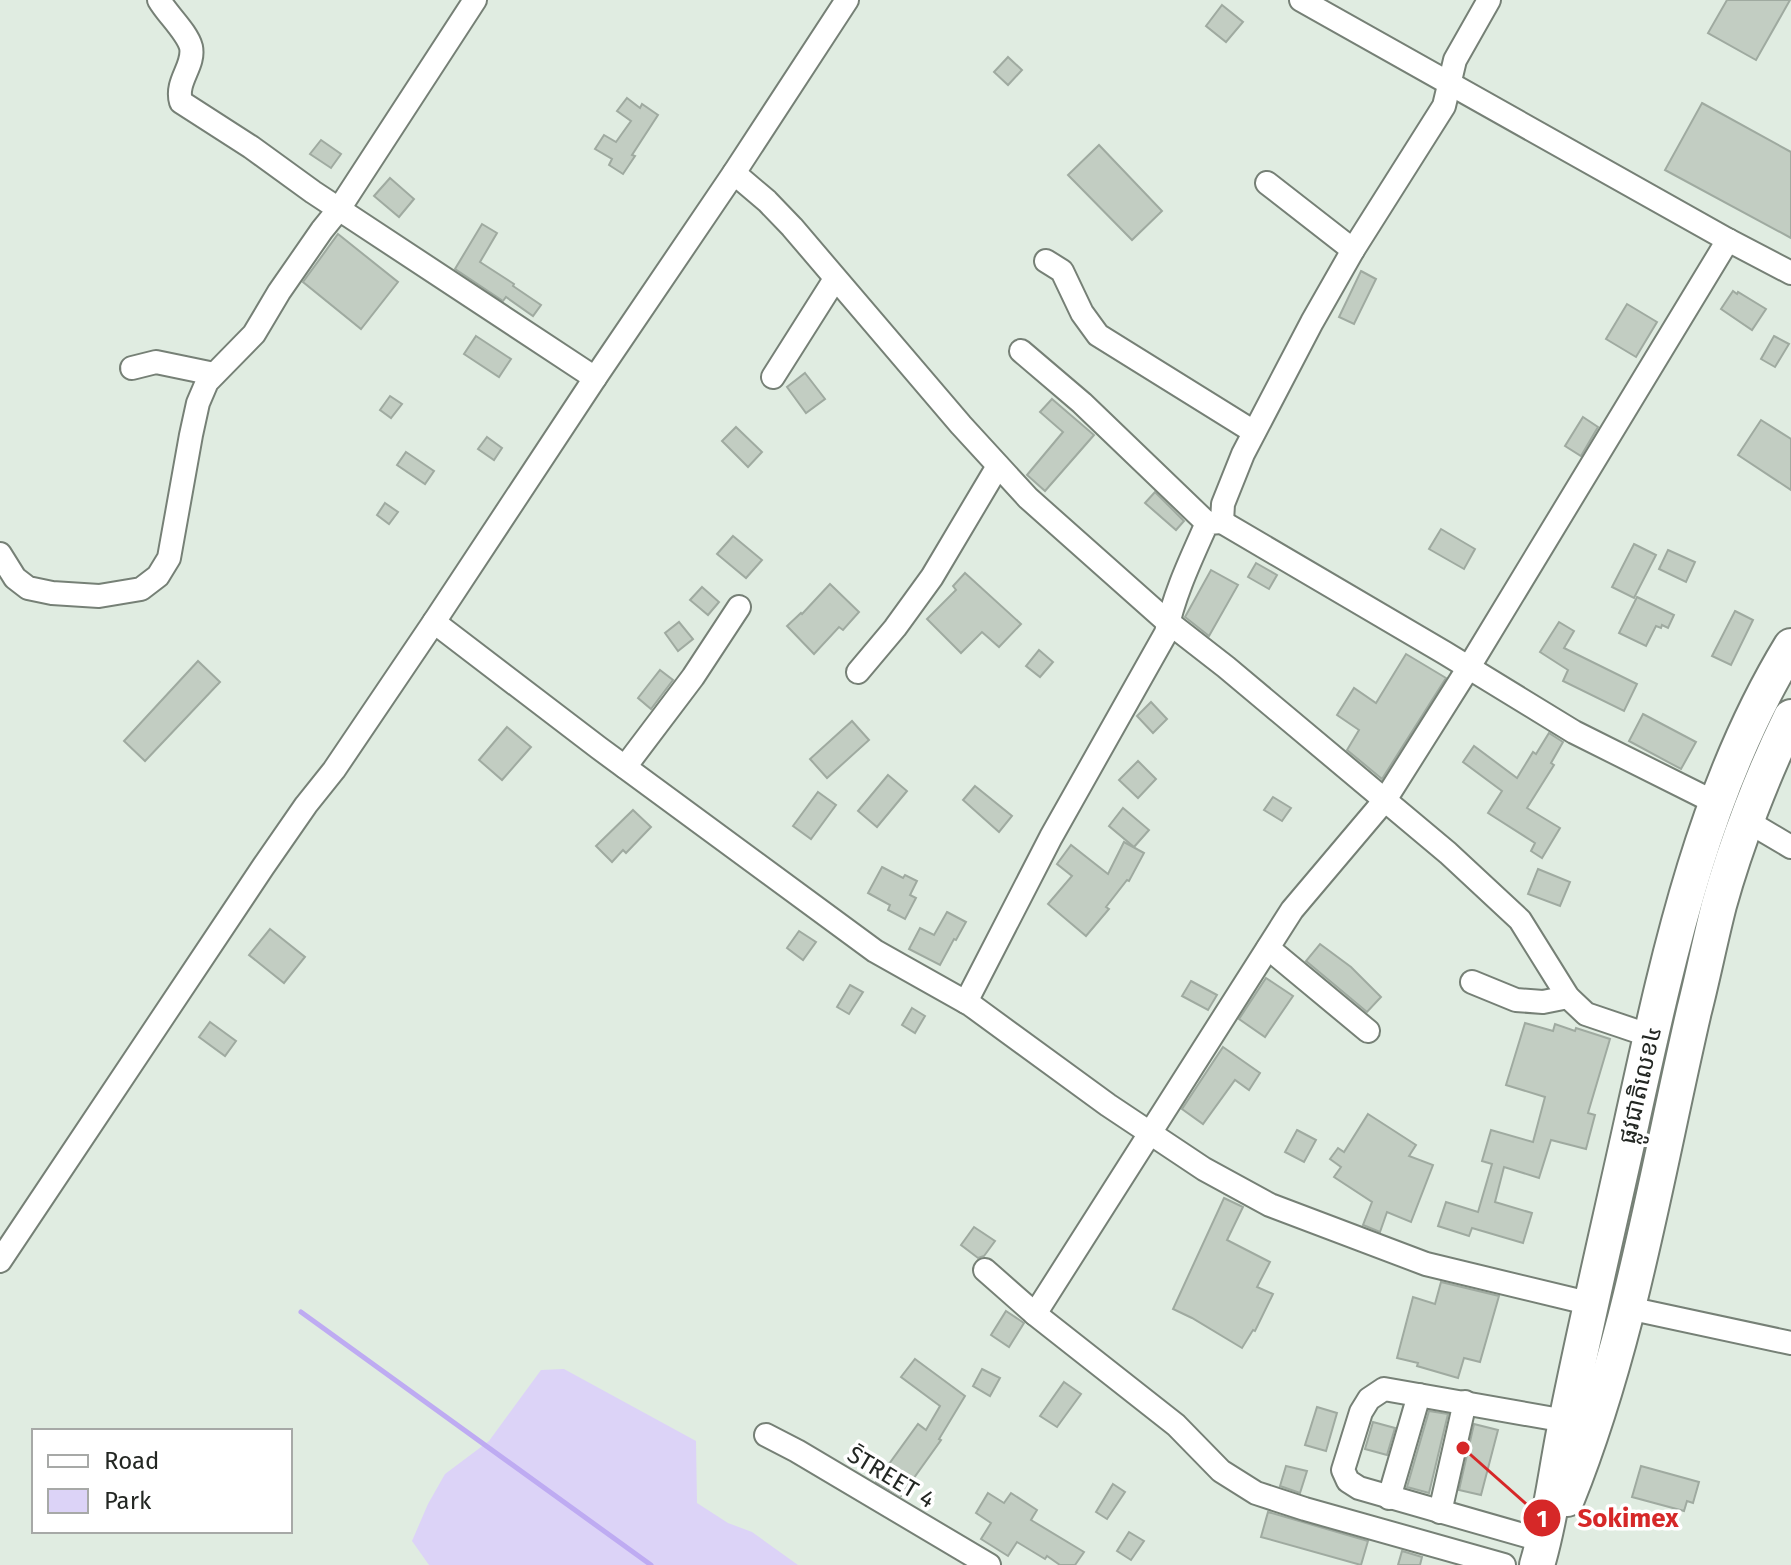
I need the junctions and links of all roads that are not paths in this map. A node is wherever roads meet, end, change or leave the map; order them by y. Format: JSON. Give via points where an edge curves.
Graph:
{"nodes":[{"id":1,"x":159,"y":0,"type":"edge"},
{"id":2,"x":475,"y":0,"type":"edge"},
{"id":3,"x":847,"y":0,"type":"edge"},
{"id":4,"x":1301,"y":0,"type":"edge"},
{"id":5,"x":1489,"y":0,"type":"edge"},
{"id":6,"x":1450,"y":84,"type":"junction"},
{"id":7,"x":734,"y":173,"type":"junction"},
{"id":8,"x":1267,"y":183,"type":"dead end"},
{"id":9,"x":339,"y":209,"type":"junction"},
{"id":10,"x":1728,"y":240,"type":"junction"},
{"id":11,"x":1353,"y":250,"type":"junction"},
{"id":12,"x":1046,"y":261,"type":"dead end"},
{"id":13,"x":1791,"y":273,"type":"edge"},
{"id":14,"x":835,"y":279,"type":"junction"},
{"id":15,"x":1021,"y":351,"type":"dead end"},
{"id":16,"x":132,"y":368,"type":"dead end"},
{"id":17,"x":214,"y":374,"type":"junction"},
{"id":18,"x":773,"y":377,"type":"dead end"},
{"id":19,"x":595,"y":378,"type":"junction"},
{"id":20,"x":1254,"y":432,"type":"junction"},
{"id":21,"x":998,"y":466,"type":"junction"},
{"id":22,"x":1215,"y":523,"type":"junction"},
{"id":23,"x":0,"y":554,"type":"edge"},
{"id":24,"x":739,"y":607,"type":"dead end"},
{"id":25,"x":434,"y":622,"type":"junction"},
{"id":26,"x":1168,"y":622,"type":"junction"},
{"id":27,"x":1791,"y":646,"type":"edge"},
{"id":28,"x":1469,"y":667,"type":"junction"},
{"id":29,"x":858,"y":672,"type":"dead end"},
{"id":30,"x":1791,"y":717,"type":"edge"},
{"id":31,"x":625,"y":767,"type":"junction"},
{"id":32,"x":1385,"y":800,"type":"junction"},
{"id":33,"x":1716,"y":803,"type":"junction"},
{"id":34,"x":1747,"y":821,"type":"junction"},
{"id":35,"x":1791,"y":847,"type":"edge"},
{"id":36,"x":1268,"y":948,"type":"junction"},
{"id":37,"x":1472,"y":982,"type":"dead end"},
{"id":38,"x":1568,"y":997,"type":"junction"},
{"id":39,"x":966,"y":1002,"type":"junction"},
{"id":40,"x":1368,"y":1031,"type":"dead end"},
{"id":41,"x":1651,"y":1036,"type":"junction"},
{"id":42,"x":1149,"y":1133,"type":"junction"},
{"id":43,"x":0,"y":1261,"type":"edge"},
{"id":44,"x":985,"y":1270,"type":"dead end"},
{"id":45,"x":1592,"y":1304,"type":"junction"},
{"id":46,"x":1628,"y":1308,"type":"junction"},
{"id":47,"x":1035,"y":1314,"type":"junction"},
{"id":48,"x":1791,"y":1343,"type":"edge"},
{"id":49,"x":1419,"y":1395,"type":"junction"},
{"id":50,"x":1465,"y":1402,"type":"junction"},
{"id":51,"x":1566,"y":1421,"type":"junction"},
{"id":52,"x":766,"y":1435,"type":"dead end"},
{"id":53,"x":1389,"y":1498,"type":"junction"},
{"id":54,"x":1440,"y":1512,"type":"junction"},
{"id":55,"x":1540,"y":1553,"type":"edge"},
{"id":56,"x":989,"y":1565,"type":"edge"},
{"id":57,"x":1504,"y":1565,"type":"edge"}],
"edges":[{"from":1,"to":9,"type":"street","via":[[191,48],[180,84],[181,102]]},
{"from":2,"to":9,"type":"street"},
{"from":3,"to":7,"type":"street"},
{"from":4,"to":6,"type":"street"},
{"from":5,"to":6,"type":"street","via":[[1455,60]]},
{"from":6,"to":10,"type":"street"},
{"from":6,"to":11,"type":"street","via":[[1444,106]]},
{"from":7,"to":14,"type":"street","via":[[792,227]]},
{"from":7,"to":19,"type":"street"},
{"from":8,"to":11,"type":"street"},
{"from":9,"to":17,"type":"street","via":[[254,334]]},
{"from":9,"to":19,"type":"street"},
{"from":10,"to":13,"type":"street"},
{"from":10,"to":28,"type":"street"},
{"from":11,"to":20,"type":"street"},
{"from":12,"to":20,"type":"street","via":[[1062,271],[1098,335]]},
{"from":14,"to":18,"type":"street"},
{"from":14,"to":21,"type":"street"},
{"from":15,"to":22,"type":"street"},
{"from":16,"to":17,"type":"street","via":[[156,362]]},
{"from":17,"to":23,"type":"street","via":[[198,403],[169,558],[158,576],[141,589],[99,596],[52,593],[28,588]]},
{"from":19,"to":25,"type":"street"},
{"from":20,"to":22,"type":"street"},
{"from":21,"to":26,"type":"street"},
{"from":21,"to":29,"type":"street","via":[[932,577]]},
{"from":22,"to":26,"type":"street","via":[[1181,584]]},
{"from":22,"to":28,"type":"street"},
{"from":24,"to":31,"type":"street"},
{"from":25,"to":31,"type":"street"},
{"from":25,"to":43,"type":"street"},
{"from":26,"to":32,"type":"street"},
{"from":26,"to":39,"type":"street"},
{"from":27,"to":33,"type":"highway","name":"ផ្លូវជាតិលេខ៤"},
{"from":28,"to":32,"type":"street"},
{"from":28,"to":33,"type":"street","via":[[1574,732]]},
{"from":30,"to":34,"type":"highway","name":"ផ្លូវជាតិលេខ៤"},
{"from":31,"to":39,"type":"street","via":[[875,951]]},
{"from":32,"to":36,"type":"street","via":[[1292,910]]},
{"from":32,"to":38,"type":"street","via":[[1520,920]]},
{"from":33,"to":41,"type":"highway","name":"ផ្លូវជាតិលេខ៤","via":[[1686,892]]},
{"from":34,"to":35,"type":"street"},
{"from":34,"to":46,"type":"highway","name":"ផ្លូវជាតិលេខ៤","via":[[1720,903]]},
{"from":36,"to":40,"type":"street"},
{"from":36,"to":42,"type":"street"},
{"from":37,"to":38,"type":"street","via":[[1516,1000]]},
{"from":38,"to":41,"type":"street","via":[[1586,1014]]},
{"from":39,"to":42,"type":"street"},
{"from":41,"to":45,"type":"highway","name":"ផ្លូវជាតិលេខ៤"},
{"from":42,"to":45,"type":"street","via":[[1270,1205],[1426,1264]]},
{"from":42,"to":47,"type":"street"},
{"from":44,"to":47,"type":"street"},
{"from":45,"to":51,"type":"highway","name":"ផ្លូវជាតិលេខ៤"},
{"from":46,"to":48,"type":"street"},
{"from":46,"to":55,"type":"highway","name":"ផ្លូវជាតិលេខ៤","via":[[1587,1448]]},
{"from":47,"to":57,"type":"street","via":[[1176,1425],[1221,1471],[1256,1493]]},
{"from":49,"to":50,"type":"street"},
{"from":49,"to":53,"type":"street"},
{"from":49,"to":53,"type":"street","via":[[1384,1389],[1369,1399],[1343,1470],[1359,1488]]},
{"from":50,"to":51,"type":"street"},
{"from":50,"to":54,"type":"street"},
{"from":51,"to":55,"type":"highway","name":"ផ្លូវជាតិលេខ៤"},
{"from":52,"to":56,"type":"street","name":"S̄TREET 4"},
{"from":53,"to":54,"type":"street"},
{"from":54,"to":55,"type":"street"}]}
